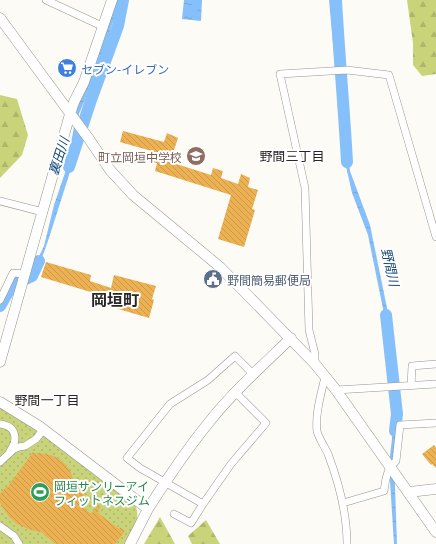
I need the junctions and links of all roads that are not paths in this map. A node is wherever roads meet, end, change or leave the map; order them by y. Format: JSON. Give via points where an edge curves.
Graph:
{"nodes":[{"id":1,"x":46,"y":0,"type":"edge"},
{"id":2,"x":112,"y":0,"type":"edge"},
{"id":3,"x":1,"y":20,"type":"edge"},
{"id":4,"x":102,"y":26,"type":"junction"},
{"id":5,"x":70,"y":114,"type":"junction"},
{"id":6,"x":0,"y":201,"type":"edge"},
{"id":7,"x":43,"y":212,"type":"junction"},
{"id":8,"x":436,"y":237,"type":"edge"},
{"id":9,"x":25,"y":274,"type":"junction"},
{"id":10,"x":0,"y":300,"type":"edge"},
{"id":11,"x":291,"y":338,"type":"junction"},
{"id":12,"x":0,"y":362,"type":"edge"},
{"id":13,"x":315,"y":364,"type":"junction"},
{"id":14,"x":436,"y":364,"type":"edge"},
{"id":15,"x":253,"y":374,"type":"junction"},
{"id":16,"x":325,"y":377,"type":"junction"},
{"id":17,"x":436,"y":384,"type":"edge"},
{"id":18,"x":411,"y":386,"type":"junction"},
{"id":19,"x":336,"y":390,"type":"junction"},
{"id":20,"x":236,"y":392,"type":"junction"},
{"id":21,"x":0,"y":402,"type":"edge"},
{"id":22,"x":436,"y":423,"type":"edge"},
{"id":23,"x":0,"y":424,"type":"edge"},
{"id":24,"x":43,"y":430,"type":"junction"},
{"id":25,"x":9,"y":453,"type":"junction"},
{"id":26,"x":0,"y":462,"type":"edge"},
{"id":27,"x":390,"y":467,"type":"junction"},
{"id":28,"x":165,"y":482,"type":"junction"},
{"id":29,"x":436,"y":489,"type":"edge"},
{"id":30,"x":409,"y":492,"type":"junction"},
{"id":31,"x":343,"y":503,"type":"junction"},
{"id":32,"x":203,"y":504,"type":"junction"},
{"id":33,"x":148,"y":509,"type":"junction"},
{"id":34,"x":174,"y":514,"type":"dead end"},
{"id":35,"x":0,"y":526,"type":"edge"},
{"id":36,"x":436,"y":532,"type":"edge"},
{"id":37,"x":20,"y":544,"type":"edge"},
{"id":38,"x":130,"y":544,"type":"edge"},
{"id":39,"x":348,"y":544,"type":"edge"}],
"edges":[{"from":1,"to":4,"type":"street"},
{"from":2,"to":4,"type":"street"},
{"from":3,"to":5,"type":"street"},
{"from":4,"to":5,"type":"street","via":[[84,82]]},
{"from":5,"to":7,"type":"street"},
{"from":5,"to":11,"type":"street","via":[[110,170],[132,195],[220,267]]},
{"from":6,"to":7,"type":"street"},
{"from":7,"to":9,"type":"street"},
{"from":8,"to":13,"type":"street","via":[[389,75],[347,70],[280,74],[305,188],[309,330]]},
{"from":9,"to":10,"type":"street","via":[[13,273]]},
{"from":9,"to":12,"type":"street"},
{"from":11,"to":13,"type":"street"},
{"from":11,"to":15,"type":"street"},
{"from":13,"to":16,"type":"street"},
{"from":14,"to":18,"type":"street","via":[[412,366]]},
{"from":15,"to":20,"type":"street"},
{"from":15,"to":28,"type":"street","via":[[235,356],[208,380],[170,404],[127,458]]},
{"from":16,"to":19,"type":"street"},
{"from":16,"to":31,"type":"street","via":[[317,419],[318,433],[328,453]]},
{"from":17,"to":18,"type":"street"},
{"from":18,"to":19,"type":"street"},
{"from":19,"to":27,"type":"street"},
{"from":20,"to":28,"type":"street","via":[[184,454]]},
{"from":20,"to":32,"type":"street","via":[[266,423],[231,464]]},
{"from":21,"to":24,"type":"street"},
{"from":22,"to":27,"type":"street","via":[[400,425],[396,462]]},
{"from":23,"to":25,"type":"street","via":[[7,426],[14,433],[16,441]]},
{"from":24,"to":25,"type":"street","via":[[36,439]]},
{"from":24,"to":33,"type":"street"},
{"from":25,"to":26,"type":"street"},
{"from":27,"to":30,"type":"street"},
{"from":27,"to":31,"type":"street","via":[[386,474],[384,491]]},
{"from":28,"to":32,"type":"street"},
{"from":28,"to":33,"type":"street"},
{"from":29,"to":30,"type":"street"},
{"from":30,"to":36,"type":"street"},
{"from":31,"to":39,"type":"street"},
{"from":32,"to":34,"type":"street","via":[[191,523]]},
{"from":33,"to":38,"type":"street"},
{"from":35,"to":37,"type":"street"}]}
